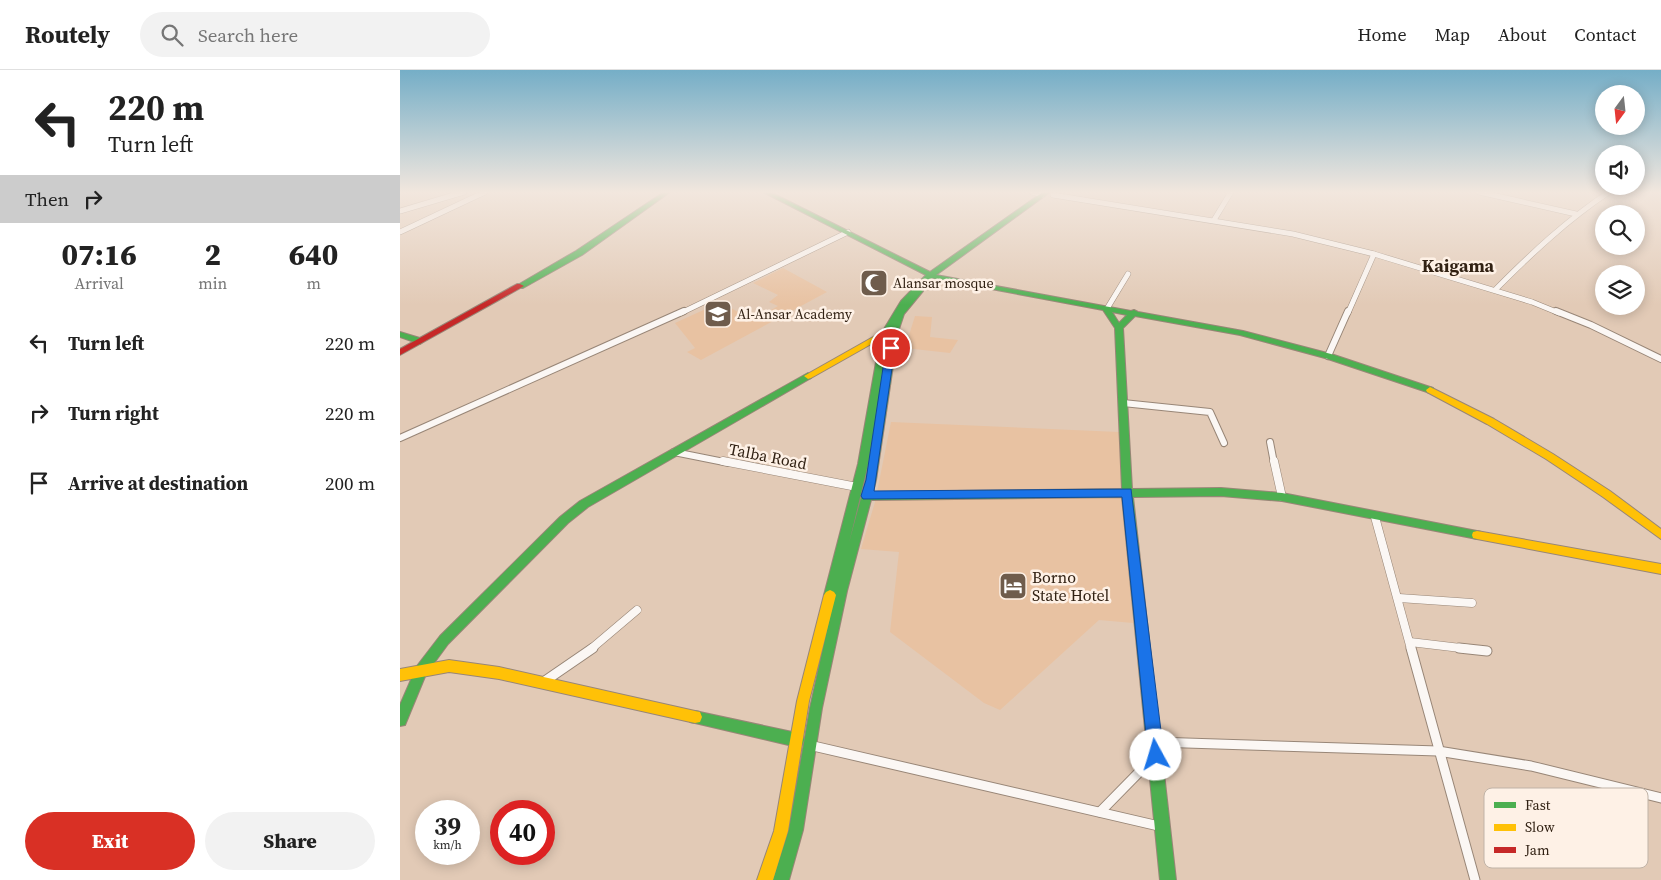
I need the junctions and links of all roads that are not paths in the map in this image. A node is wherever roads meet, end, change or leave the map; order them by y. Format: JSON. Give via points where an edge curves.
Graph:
{"nodes":[{"id":1,"x":613,"y":230,"type":"edge"},
{"id":2,"x":843,"y":230,"type":"edge"},
{"id":3,"x":994,"y":230,"type":"edge"},
{"id":4,"x":1270,"y":230,"type":"edge"},
{"id":5,"x":1558,"y":230,"type":"edge"},
{"id":6,"x":848,"y":232,"type":"junction"},
{"id":7,"x":1374,"y":254,"type":"junction"},
{"id":8,"x":1128,"y":274,"type":"dead end"},
{"id":9,"x":931,"y":275,"type":"junction"},
{"id":10,"x":1496,"y":289,"type":"junction"},
{"id":11,"x":1106,"y":307,"type":"junction"},
{"id":12,"x":1134,"y":312,"type":"junction"},
{"id":13,"x":1119,"y":328,"type":"junction"},
{"id":14,"x":400,"y":334,"type":"edge"},
{"id":15,"x":885,"y":334,"type":"junction"},
{"id":16,"x":420,"y":341,"type":"junction"},
{"id":17,"x":400,"y":352,"type":"edge"},
{"id":18,"x":1328,"y":356,"type":"junction"},
{"id":19,"x":1661,"y":359,"type":"edge"},
{"id":20,"x":1123,"y":403,"type":"junction"},
{"id":21,"x":400,"y":438,"type":"edge"},
{"id":22,"x":1270,"y":442,"type":"dead end"},
{"id":23,"x":1224,"y":443,"type":"dead end"},
{"id":24,"x":674,"y":452,"type":"junction"},
{"id":25,"x":857,"y":487,"type":"junction"},
{"id":26,"x":1127,"y":493,"type":"junction"},
{"id":27,"x":867,"y":496,"type":"junction"},
{"id":28,"x":1282,"y":497,"type":"junction"},
{"id":29,"x":1375,"y":517,"type":"junction"},
{"id":30,"x":1661,"y":535,"type":"edge"},
{"id":31,"x":1661,"y":569,"type":"edge"},
{"id":32,"x":1398,"y":598,"type":"junction"},
{"id":33,"x":1472,"y":603,"type":"dead end"},
{"id":34,"x":637,"y":610,"type":"dead end"},
{"id":35,"x":1410,"y":642,"type":"junction"},
{"id":36,"x":1487,"y":651,"type":"dead end"},
{"id":37,"x":421,"y":670,"type":"junction"},
{"id":38,"x":400,"y":675,"type":"edge"},
{"id":39,"x":541,"y":683,"type":"junction"},
{"id":40,"x":400,"y":720,"type":"edge"},
{"id":41,"x":797,"y":740,"type":"junction"},
{"id":42,"x":1155,"y":742,"type":"junction"},
{"id":43,"x":809,"y":745,"type":"junction"},
{"id":44,"x":1438,"y":751,"type":"junction"},
{"id":45,"x":1156,"y":755,"type":"junction"},
{"id":46,"x":1620,"y":788,"type":"edge"},
{"id":47,"x":1648,"y":795,"type":"edge"},
{"id":48,"x":1661,"y":798,"type":"edge"},
{"id":49,"x":1100,"y":812,"type":"junction"},
{"id":50,"x":1164,"y":827,"type":"junction"},
{"id":51,"x":765,"y":880,"type":"edge"},
{"id":52,"x":781,"y":880,"type":"edge"},
{"id":53,"x":1168,"y":880,"type":"edge"},
{"id":54,"x":1474,"y":880,"type":"edge"}],
"edges":[{"from":1,"to":16,"type":"street","via":[[579,254]]},
{"from":2,"to":6,"type":"street"},
{"from":3,"to":9,"type":"street"},
{"from":4,"to":7,"type":"street"},
{"from":5,"to":10,"type":"street"},
{"from":6,"to":9,"type":"street"},
{"from":6,"to":21,"type":"street","via":[[694,307]]},
{"from":7,"to":10,"type":"street"},
{"from":7,"to":18,"type":"street"},
{"from":8,"to":11,"type":"street"},
{"from":9,"to":11,"type":"street"},
{"from":9,"to":15,"type":"street","via":[[901,301]]},
{"from":9,"to":27,"type":"street","via":[[900,314],[894,332]]},
{"from":10,"to":19,"type":"street","via":[[1591,325]]},
{"from":11,"to":12,"type":"street"},
{"from":11,"to":13,"type":"street"},
{"from":12,"to":13,"type":"street"},
{"from":12,"to":18,"type":"street","via":[[1240,333]]},
{"from":13,"to":20,"type":"street"},
{"from":14,"to":16,"type":"street"},
{"from":15,"to":24,"type":"street"},
{"from":15,"to":25,"type":"street"},
{"from":16,"to":17,"type":"street"},
{"from":18,"to":30,"type":"street","via":[[1426,388],[1482,415],[1614,497]]},
{"from":20,"to":23,"type":"street","via":[[1210,412]]},
{"from":20,"to":26,"type":"street"},
{"from":22,"to":28,"type":"street"},
{"from":24,"to":25,"type":"street","name":"Talba Road"},
{"from":24,"to":37,"type":"street","via":[[584,504],[564,520],[444,640]]},
{"from":25,"to":41,"type":"street","via":[[822,622]]},
{"from":26,"to":27,"type":"street"},
{"from":26,"to":28,"type":"street","via":[[1221,492]]},
{"from":26,"to":42,"type":"street"},
{"from":27,"to":43,"type":"street","via":[[841,591]]},
{"from":28,"to":29,"type":"street"},
{"from":29,"to":31,"type":"street"},
{"from":29,"to":32,"type":"street"},
{"from":32,"to":33,"type":"street"},
{"from":32,"to":35,"type":"street"},
{"from":34,"to":39,"type":"street","via":[[582,658]]},
{"from":35,"to":36,"type":"street"},
{"from":35,"to":44,"type":"street"},
{"from":37,"to":38,"type":"street"},
{"from":37,"to":39,"type":"street","via":[[450,666]]},
{"from":37,"to":40,"type":"street"},
{"from":39,"to":41,"type":"street"},
{"from":41,"to":51,"type":"street","via":[[781,831]]},
{"from":42,"to":44,"type":"street"},
{"from":42,"to":45,"type":"street"},
{"from":43,"to":49,"type":"street"},
{"from":43,"to":52,"type":"street","via":[[796,830]]},
{"from":44,"to":46,"type":"street","via":[[1531,766]]},
{"from":44,"to":54,"type":"street"},
{"from":45,"to":49,"type":"street"},
{"from":45,"to":50,"type":"street"},
{"from":47,"to":48,"type":"street"},
{"from":49,"to":50,"type":"street"},
{"from":50,"to":53,"type":"street"}]}
